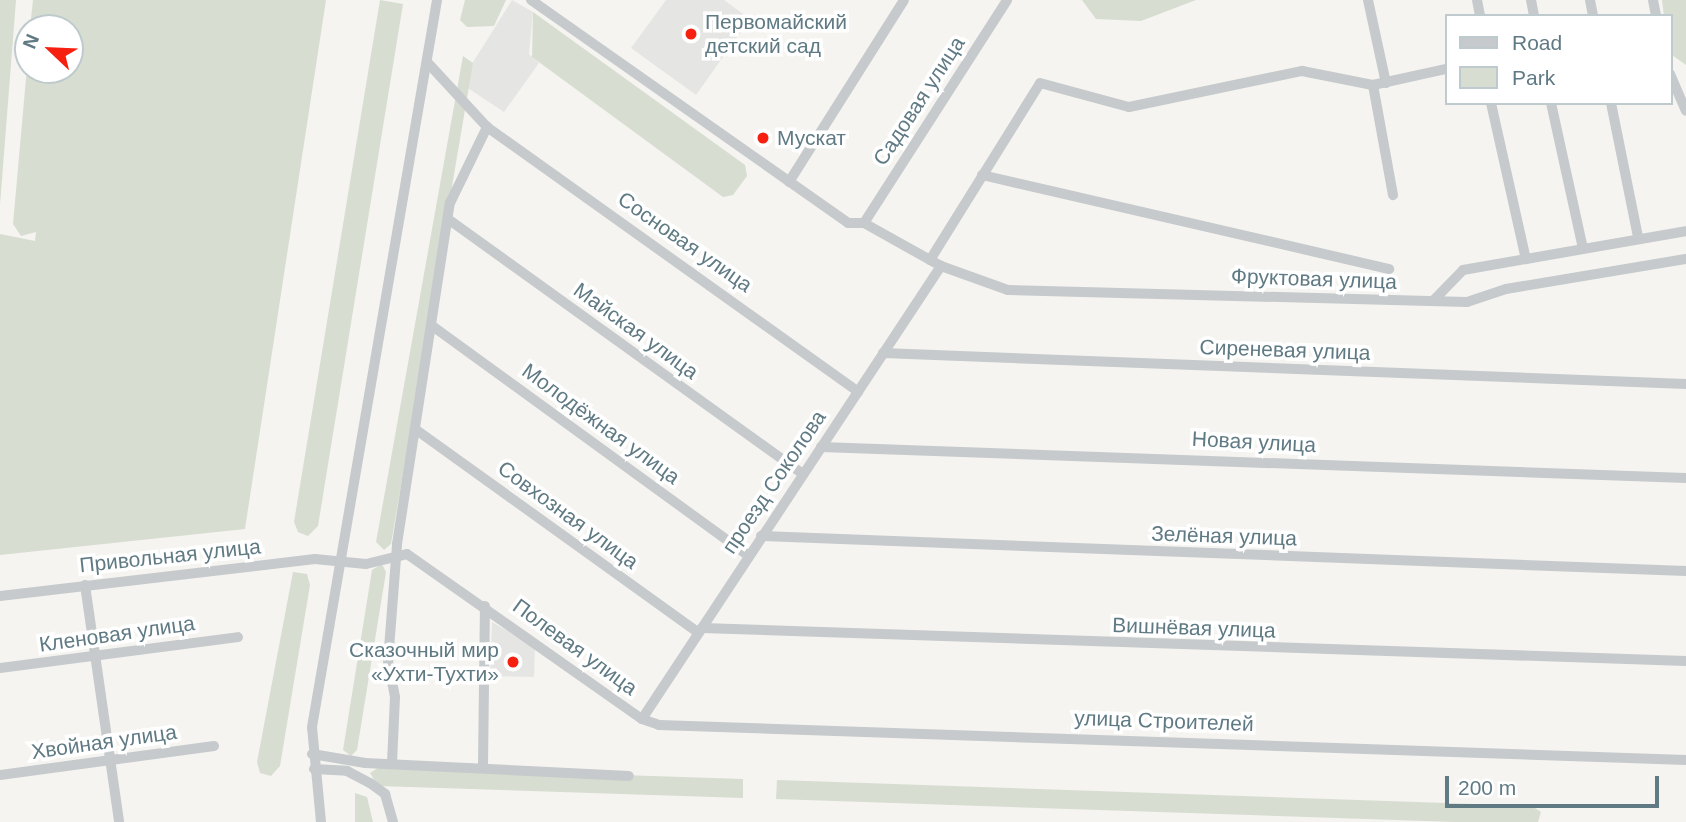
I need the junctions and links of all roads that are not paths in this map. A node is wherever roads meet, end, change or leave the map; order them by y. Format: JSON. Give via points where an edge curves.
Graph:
{"nodes":[{"id":1,"x":437,"y":0,"type":"edge"},
{"id":2,"x":531,"y":0,"type":"edge"},
{"id":3,"x":904,"y":0,"type":"edge"},
{"id":4,"x":1007,"y":0,"type":"edge"},
{"id":5,"x":1368,"y":0,"type":"edge"},
{"id":6,"x":427,"y":62,"type":"junction"},
{"id":7,"x":1444,"y":69,"type":"edge"},
{"id":8,"x":1672,"y":79,"type":"edge"},
{"id":9,"x":1386,"y":83,"type":"junction"},
{"id":10,"x":1373,"y":85,"type":"junction"},
{"id":11,"x":1492,"y":105,"type":"edge"},
{"id":12,"x":1551,"y":105,"type":"edge"},
{"id":13,"x":1611,"y":105,"type":"edge"},
{"id":14,"x":1686,"y":111,"type":"edge"},
{"id":15,"x":476,"y":118,"type":"junction"},
{"id":16,"x":486,"y":127,"type":"junction"},
{"id":17,"x":479,"y":141,"type":"junction"},
{"id":18,"x":982,"y":175,"type":"junction"},
{"id":19,"x":789,"y":181,"type":"junction"},
{"id":20,"x":1393,"y":195,"type":"dead end"},
{"id":21,"x":447,"y":219,"type":"junction"},
{"id":22,"x":864,"y":223,"type":"junction"},
{"id":23,"x":1686,"y":231,"type":"edge"},
{"id":24,"x":1638,"y":237,"type":"junction"},
{"id":25,"x":1583,"y":249,"type":"junction"},
{"id":26,"x":1526,"y":259,"type":"junction"},
{"id":27,"x":1686,"y":259,"type":"edge"},
{"id":28,"x":930,"y":260,"type":"junction"},
{"id":29,"x":940,"y":267,"type":"junction"},
{"id":30,"x":1390,"y":269,"type":"dead end"},
{"id":31,"x":1433,"y":301,"type":"junction"},
{"id":32,"x":431,"y":325,"type":"junction"},
{"id":33,"x":883,"y":353,"type":"junction"},
{"id":34,"x":1686,"y":384,"type":"edge"},
{"id":35,"x":858,"y":392,"type":"junction"},
{"id":36,"x":415,"y":429,"type":"junction"},
{"id":37,"x":821,"y":447,"type":"junction"},
{"id":38,"x":803,"y":474,"type":"junction"},
{"id":39,"x":1686,"y":478,"type":"edge"},
{"id":40,"x":761,"y":536,"type":"junction"},
{"id":41,"x":748,"y":555,"type":"junction"},
{"id":42,"x":395,"y":557,"type":"junction"},
{"id":43,"x":344,"y":562,"type":"junction"},
{"id":44,"x":1686,"y":572,"type":"edge"},
{"id":45,"x":85,"y":585,"type":"junction"},
{"id":46,"x":0,"y":596,"type":"edge"},
{"id":47,"x":485,"y":606,"type":"junction"},
{"id":48,"x":700,"y":630,"type":"junction"},
{"id":49,"x":238,"y":637,"type":"dead end"},
{"id":50,"x":95,"y":656,"type":"junction"},
{"id":51,"x":1686,"y":661,"type":"edge"},
{"id":52,"x":0,"y":668,"type":"edge"},
{"id":53,"x":642,"y":719,"type":"junction"},
{"id":54,"x":214,"y":746,"type":"dead end"},
{"id":55,"x":312,"y":754,"type":"junction"},
{"id":56,"x":111,"y":760,"type":"junction"},
{"id":57,"x":1686,"y":760,"type":"edge"},
{"id":58,"x":392,"y":763,"type":"junction"},
{"id":59,"x":483,"y":766,"type":"junction"},
{"id":60,"x":314,"y":769,"type":"junction"},
{"id":61,"x":0,"y":775,"type":"edge"},
{"id":62,"x":629,"y":776,"type":"dead end"},
{"id":63,"x":119,"y":822,"type":"edge"},
{"id":64,"x":321,"y":822,"type":"edge"},
{"id":65,"x":393,"y":822,"type":"edge"}],
"edges":[{"from":1,"to":6,"type":"street"},
{"from":2,"to":19,"type":"street","name":"Фруктовая улица"},
{"from":3,"to":19,"type":"street"},
{"from":4,"to":22,"type":"street","name":"Садовая улица"},
{"from":5,"to":9,"type":"street"},
{"from":6,"to":15,"type":"street","name":"Сосновая улица"},
{"from":6,"to":43,"type":"street"},
{"from":7,"to":9,"type":"street"},
{"from":8,"to":14,"type":"street"},
{"from":9,"to":10,"type":"street"},
{"from":10,"to":18,"type":"street","via":[[1302,71],[1129,107],[1040,83]]},
{"from":10,"to":20,"type":"street"},
{"from":11,"to":26,"type":"street"},
{"from":12,"to":25,"type":"street"},
{"from":13,"to":24,"type":"street"},
{"from":15,"to":16,"type":"street","name":"Сосновая улица"},
{"from":15,"to":17,"type":"street"},
{"from":16,"to":17,"type":"street"},
{"from":16,"to":35,"type":"street","name":"Сосновая улица"},
{"from":17,"to":21,"type":"street"},
{"from":18,"to":28,"type":"street"},
{"from":18,"to":30,"type":"street","name":"Фруктовая улица"},
{"from":19,"to":22,"type":"street","name":"Фруктовая улица","via":[[848,223]]},
{"from":21,"to":32,"type":"street"},
{"from":21,"to":38,"type":"street","name":"Майская улица"},
{"from":22,"to":28,"type":"street","name":"Фруктовая улица"},
{"from":23,"to":24,"type":"street"},
{"from":24,"to":25,"type":"street"},
{"from":25,"to":26,"type":"street"},
{"from":26,"to":31,"type":"street","via":[[1463,270]]},
{"from":27,"to":31,"type":"street","name":"Фруктовая улица","via":[[1506,289],[1467,302]]},
{"from":28,"to":29,"type":"street","name":"Фруктовая улица"},
{"from":29,"to":31,"type":"street","name":"Фруктовая улица","via":[[1009,290]]},
{"from":29,"to":33,"type":"street","name":"проезд Соколова"},
{"from":32,"to":36,"type":"street"},
{"from":32,"to":41,"type":"street","name":"Молодёжная улица"},
{"from":33,"to":34,"type":"street","name":"Сиреневая улица"},
{"from":33,"to":35,"type":"street","name":"проезд Соколова"},
{"from":35,"to":37,"type":"street","name":"проезд Соколова"},
{"from":36,"to":42,"type":"street"},
{"from":36,"to":48,"type":"street","name":"Совхозная улица"},
{"from":37,"to":38,"type":"street","name":"проезд Соколова"},
{"from":37,"to":39,"type":"street","name":"Новая улица"},
{"from":38,"to":40,"type":"street","name":"проезд Соколова"},
{"from":40,"to":41,"type":"street","name":"проезд Соколова"},
{"from":40,"to":44,"type":"street","name":"Зелёная улица"},
{"from":41,"to":48,"type":"street","name":"проезд Соколова"},
{"from":42,"to":43,"type":"street","name":"Привольная улица"},
{"from":42,"to":47,"type":"street","name":"Полевая улица","via":[[412,555]]},
{"from":42,"to":58,"type":"street","via":[[388,662],[395,698]]},
{"from":43,"to":45,"type":"street","name":"Привольная улица","via":[[315,559]]},
{"from":43,"to":55,"type":"street"},
{"from":45,"to":46,"type":"street","name":"Привольная улица"},
{"from":45,"to":50,"type":"street"},
{"from":47,"to":53,"type":"street","name":"Полевая улица"},
{"from":47,"to":59,"type":"street","name":"Полевая улица"},
{"from":48,"to":51,"type":"street","name":"Вишнёвая улица"},
{"from":48,"to":53,"type":"street","name":"проезд Соколова"},
{"from":49,"to":50,"type":"street","name":"Кленовая улица"},
{"from":50,"to":52,"type":"street","name":"Кленовая улица"},
{"from":50,"to":56,"type":"street"},
{"from":53,"to":57,"type":"street","name":"улица Строителей"},
{"from":54,"to":56,"type":"street","name":"Хвойная улица"},
{"from":55,"to":58,"type":"street"},
{"from":55,"to":60,"type":"street"},
{"from":56,"to":61,"type":"street","name":"Хвойная улица"},
{"from":56,"to":63,"type":"street"},
{"from":58,"to":59,"type":"street"},
{"from":59,"to":62,"type":"street"},
{"from":60,"to":64,"type":"street"},
{"from":60,"to":65,"type":"street","via":[[347,771],[370,783],[385,794]]}]}
